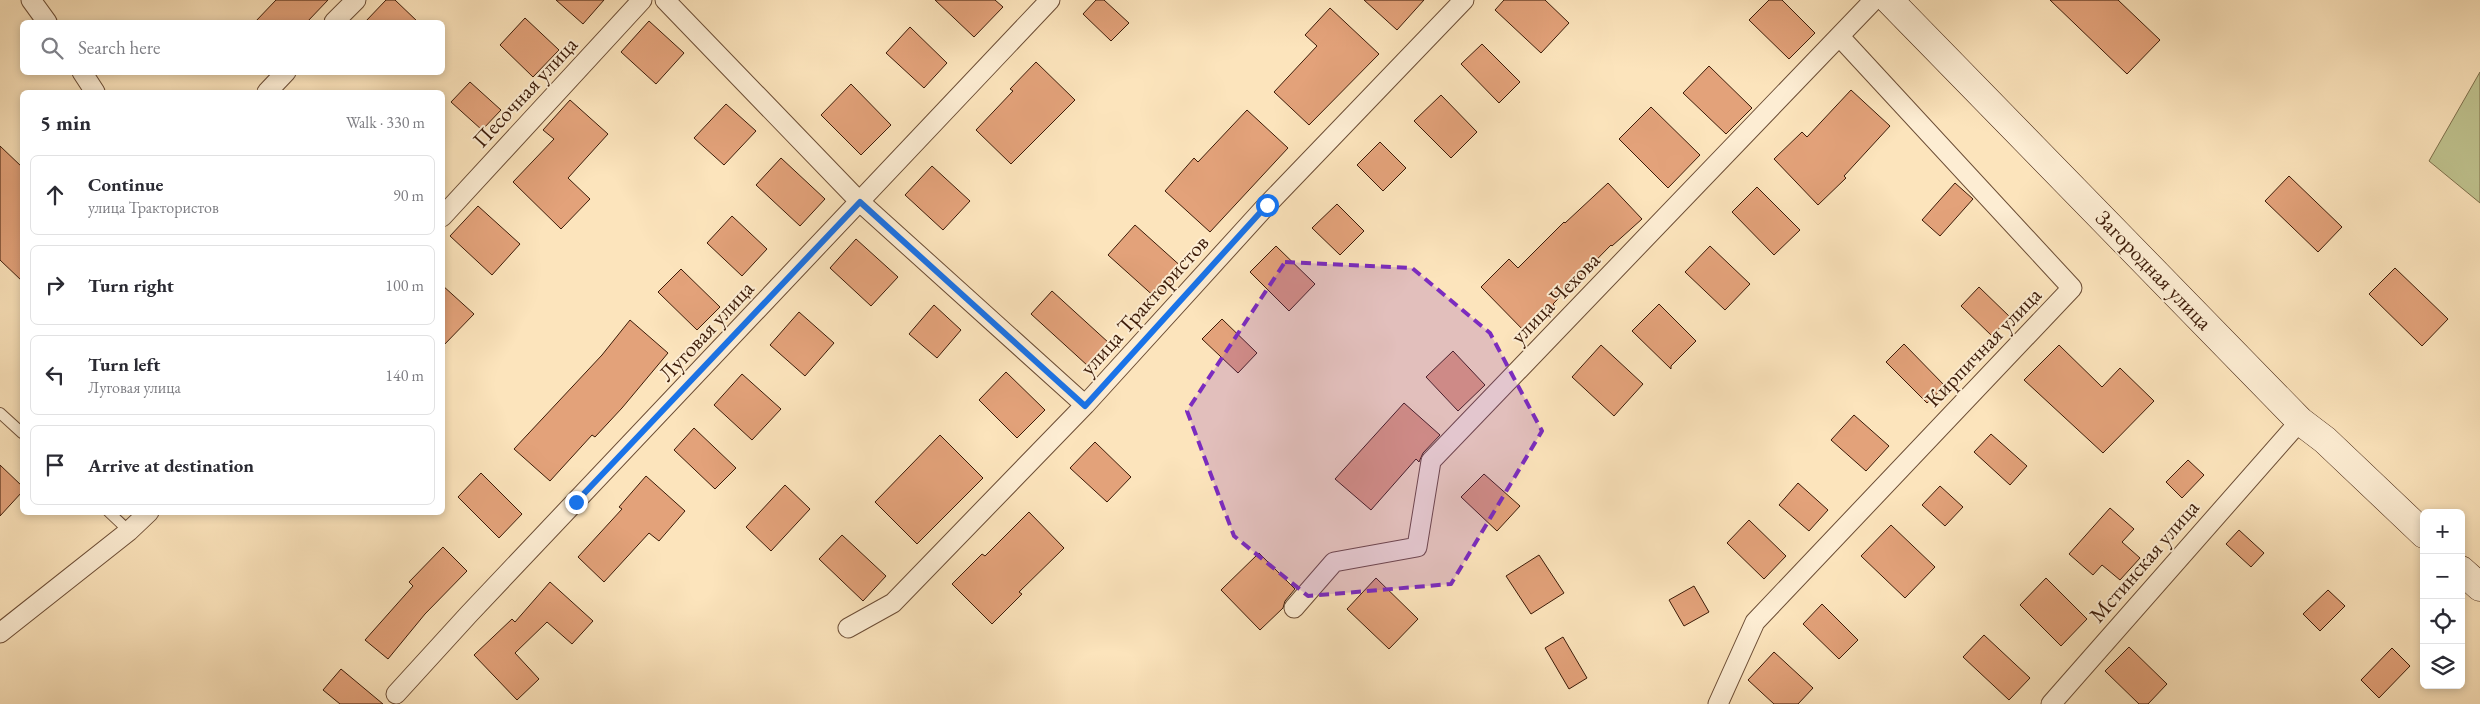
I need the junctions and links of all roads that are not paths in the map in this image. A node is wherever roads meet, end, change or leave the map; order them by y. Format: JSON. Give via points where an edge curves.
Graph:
{"nodes":[{"id":1,"x":32,"y":0,"type":"edge"},
{"id":2,"x":356,"y":0,"type":"edge"},
{"id":3,"x":642,"y":0,"type":"edge"},
{"id":4,"x":665,"y":0,"type":"edge"},
{"id":5,"x":1050,"y":0,"type":"edge"},
{"id":6,"x":1464,"y":0,"type":"edge"},
{"id":7,"x":1874,"y":0,"type":"edge"},
{"id":8,"x":1889,"y":0,"type":"edge"},
{"id":9,"x":46,"y":20,"type":"edge"},
{"id":10,"x":336,"y":20,"type":"edge"},
{"id":11,"x":1840,"y":36,"type":"junction"},
{"id":12,"x":84,"y":75,"type":"edge"},
{"id":13,"x":283,"y":75,"type":"edge"},
{"id":14,"x":94,"y":90,"type":"edge"},
{"id":15,"x":269,"y":90,"type":"edge"},
{"id":16,"x":860,"y":202,"type":"junction"},
{"id":17,"x":445,"y":214,"type":"edge"},
{"id":18,"x":1085,"y":406,"type":"junction"},
{"id":19,"x":0,"y":413,"type":"edge"},
{"id":20,"x":2300,"y":421,"type":"junction"},
{"id":21,"x":20,"y":431,"type":"edge"},
{"id":22,"x":112,"y":515,"type":"edge"},
{"id":23,"x":146,"y":515,"type":"edge"},
{"id":24,"x":2420,"y":530,"type":"edge"},
{"id":25,"x":129,"y":531,"type":"junction"},
{"id":26,"x":2465,"y":574,"type":"edge"},
{"id":27,"x":2480,"y":587,"type":"edge"},
{"id":28,"x":1294,"y":608,"type":"dead end"},
{"id":29,"x":848,"y":628,"type":"dead end"},
{"id":30,"x":0,"y":633,"type":"edge"},
{"id":31,"x":396,"y":694,"type":"dead end"},
{"id":32,"x":1718,"y":704,"type":"edge"},
{"id":33,"x":2051,"y":704,"type":"edge"}],
"edges":[{"from":1,"to":9,"type":"street"},
{"from":2,"to":10,"type":"street"},
{"from":3,"to":17,"type":"street","name":"Песочная улица"},
{"from":4,"to":16,"type":"street"},
{"from":5,"to":16,"type":"street","name":"Луговая улица"},
{"from":6,"to":18,"type":"street","name":"улица Трактористов","via":[[1267,205]]},
{"from":7,"to":11,"type":"street","name":"улица Чехова"},
{"from":8,"to":20,"type":"main road","name":"Загородная улица"},
{"from":11,"to":28,"type":"street","name":"улица Чехова","via":[[1431,461],[1417,546],[1334,562]]},
{"from":11,"to":32,"type":"street","name":"Кирпичная улица","via":[[2072,288],[1755,622]]},
{"from":12,"to":14,"type":"street"},
{"from":13,"to":15,"type":"street"},
{"from":16,"to":18,"type":"street"},
{"from":16,"to":31,"type":"street","name":"Луговая улица"},
{"from":18,"to":29,"type":"street","name":"улица Трактористов","via":[[894,603]]},
{"from":19,"to":21,"type":"lane"},
{"from":20,"to":24,"type":"main road","name":"Загородная улица","via":[[2325,440]]},
{"from":20,"to":33,"type":"street","name":"Мстинская улица"},
{"from":22,"to":25,"type":"lane"},
{"from":23,"to":25,"type":"street"},
{"from":25,"to":30,"type":"street"},
{"from":26,"to":27,"type":"main road"}]}
